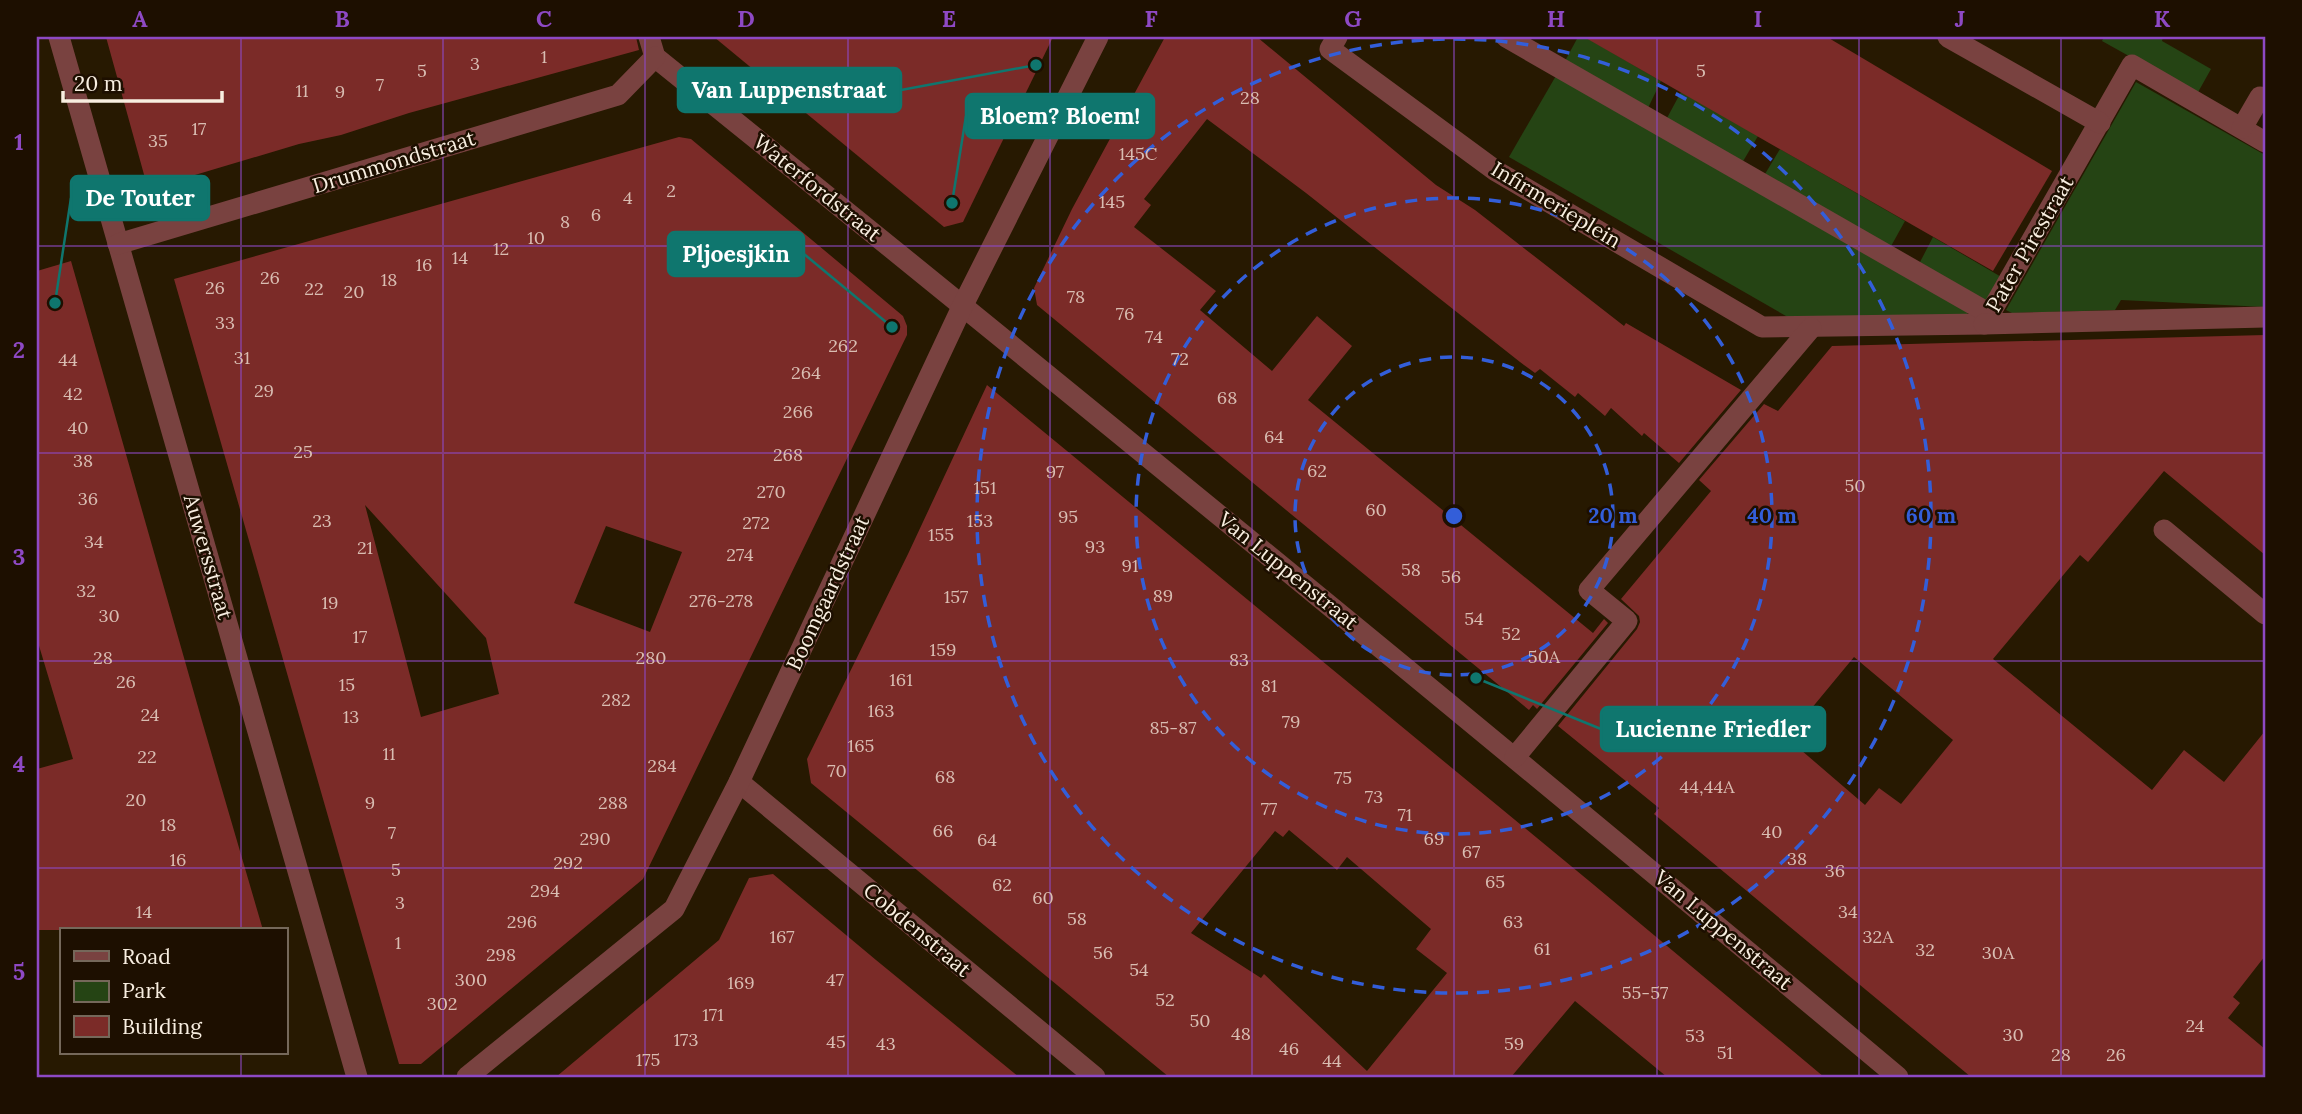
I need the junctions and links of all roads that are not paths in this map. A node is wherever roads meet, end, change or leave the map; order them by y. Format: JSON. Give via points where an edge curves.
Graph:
{"nodes":[{"id":1,"x":59,"y":37,"type":"edge"},
{"id":2,"x":649,"y":37,"type":"edge"},
{"id":3,"x":1098,"y":37,"type":"edge"},
{"id":4,"x":1337,"y":37,"type":"edge"},
{"id":5,"x":1506,"y":37,"type":"edge"},
{"id":6,"x":1948,"y":37,"type":"edge"},
{"id":7,"x":656,"y":57,"type":"junction"},
{"id":8,"x":2260,"y":97,"type":"dead end"},
{"id":9,"x":2100,"y":123,"type":"junction"},
{"id":10,"x":2242,"y":128,"type":"junction"},
{"id":11,"x":2265,"y":142,"type":"edge"},
{"id":12,"x":118,"y":244,"type":"junction"},
{"id":13,"x":963,"y":305,"type":"junction"},
{"id":14,"x":2265,"y":317,"type":"edge"},
{"id":15,"x":1987,"y":319,"type":"junction"},
{"id":16,"x":1811,"y":328,"type":"junction"},
{"id":17,"x":2164,"y":530,"type":"dead end"},
{"id":18,"x":2265,"y":614,"type":"edge"},
{"id":19,"x":1515,"y":757,"type":"junction"},
{"id":20,"x":739,"y":782,"type":"junction"},
{"id":21,"x":357,"y":1077,"type":"edge"},
{"id":22,"x":467,"y":1077,"type":"edge"},
{"id":23,"x":1095,"y":1077,"type":"edge"},
{"id":24,"x":1899,"y":1077,"type":"edge"}],
"edges":[{"from":1,"to":12,"type":"street","name":"Auwersstraat"},
{"from":2,"to":7,"type":"street"},
{"from":3,"to":13,"type":"street","name":"Boomgaardstraat"},
{"from":4,"to":16,"type":"street","name":"Infirmerieplein","via":[[1330,49],[1496,171],[1762,327]]},
{"from":5,"to":15,"type":"street"},
{"from":6,"to":9,"type":"street"},
{"from":7,"to":12,"type":"street","name":"Drummondstraat","via":[[618,95]]},
{"from":7,"to":13,"type":"street","name":"Waterfordstraat"},
{"from":8,"to":10,"type":"street"},
{"from":9,"to":10,"type":"street","name":"Pater Pirestraat","via":[[2132,65]]},
{"from":9,"to":15,"type":"street","name":"Pater Pirestraat"},
{"from":10,"to":11,"type":"street","name":"Pater Pirestraat"},
{"from":12,"to":21,"type":"street","name":"Auwersstraat"},
{"from":13,"to":19,"type":"street","name":"Van Luppenstraat"},
{"from":13,"to":20,"type":"street","name":"Boomgaardstraat"},
{"from":14,"to":15,"type":"street"},
{"from":15,"to":16,"type":"street","name":"Pater Pirestraat"},
{"from":16,"to":19,"type":"street","via":[[1589,590],[1627,621]]},
{"from":17,"to":18,"type":"street"},
{"from":19,"to":24,"type":"street","name":"Van Luppenstraat"},
{"from":20,"to":22,"type":"street","name":"Boomgaardstraat","via":[[674,909]]},
{"from":20,"to":23,"type":"street","name":"Cobdenstraat"}]}
